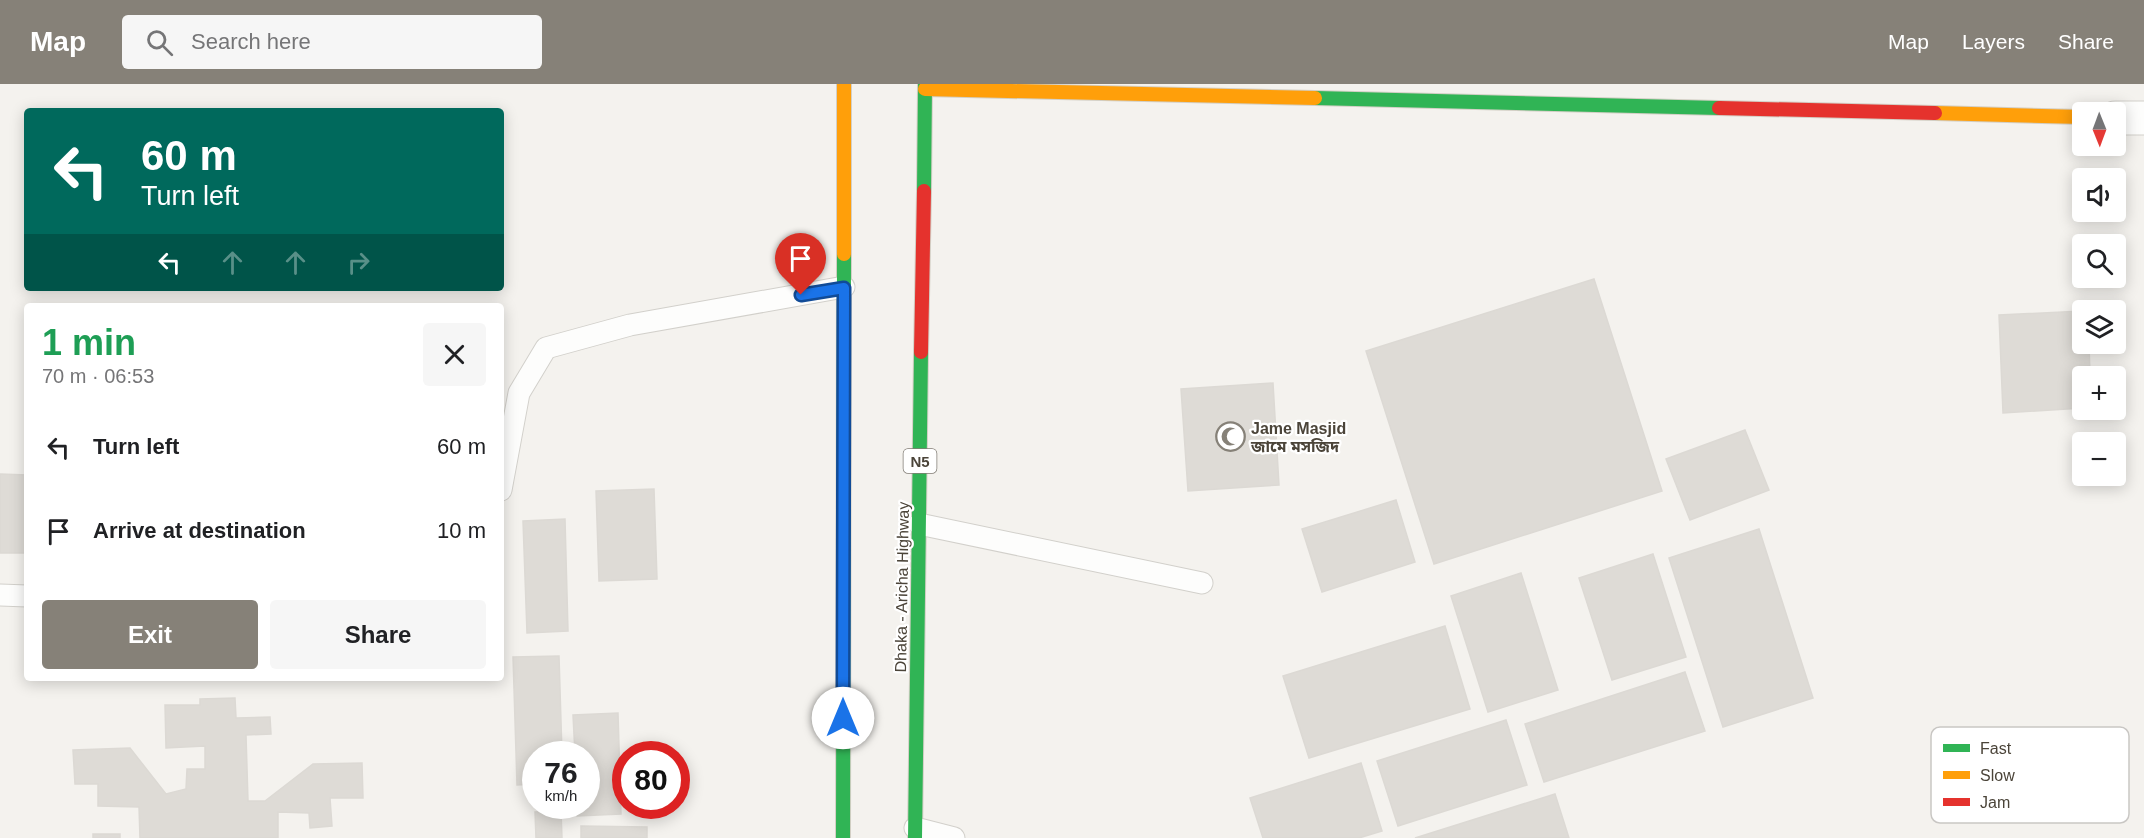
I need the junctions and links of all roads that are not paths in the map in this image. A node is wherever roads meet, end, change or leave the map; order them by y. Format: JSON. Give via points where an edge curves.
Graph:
{"nodes":[{"id":1,"x":844,"y":84,"type":"edge"},
{"id":2,"x":925,"y":87,"type":"edge"},
{"id":3,"x":1424,"y":93,"type":"edge"},
{"id":4,"x":2072,"y":117,"type":"edge"},
{"id":5,"x":2126,"y":118,"type":"edge"},
{"id":6,"x":2144,"y":118,"type":"edge"},
{"id":7,"x":844,"y":288,"type":"junction"},
{"id":8,"x":504,"y":474,"type":"edge"},
{"id":9,"x":919,"y":524,"type":"junction"},
{"id":10,"x":1202,"y":583,"type":"dead end"},
{"id":11,"x":0,"y":595,"type":"edge"},
{"id":12,"x":24,"y":596,"type":"edge"},
{"id":13,"x":915,"y":833,"type":"edge"},
{"id":14,"x":843,"y":838,"type":"edge"},
{"id":15,"x":954,"y":838,"type":"edge"}],
"edges":[{"from":1,"to":7,"type":"main road"},
{"from":2,"to":3,"type":"main road"},
{"from":2,"to":9,"type":"main road","name":"Dhaka - Aricha Highway","number":"N5"},
{"from":3,"to":4,"type":"main road"},
{"from":5,"to":6,"type":"street"},
{"from":7,"to":8,"type":"lane","via":[[630,325],[546,348],[519,393]]},
{"from":7,"to":14,"type":"main road"},
{"from":9,"to":10,"type":"lane"},
{"from":9,"to":13,"type":"main road","name":"Dhaka - Aricha Highway","number":"N5"},
{"from":11,"to":12,"type":"lane"},
{"from":13,"to":15,"type":"lane"}]}
